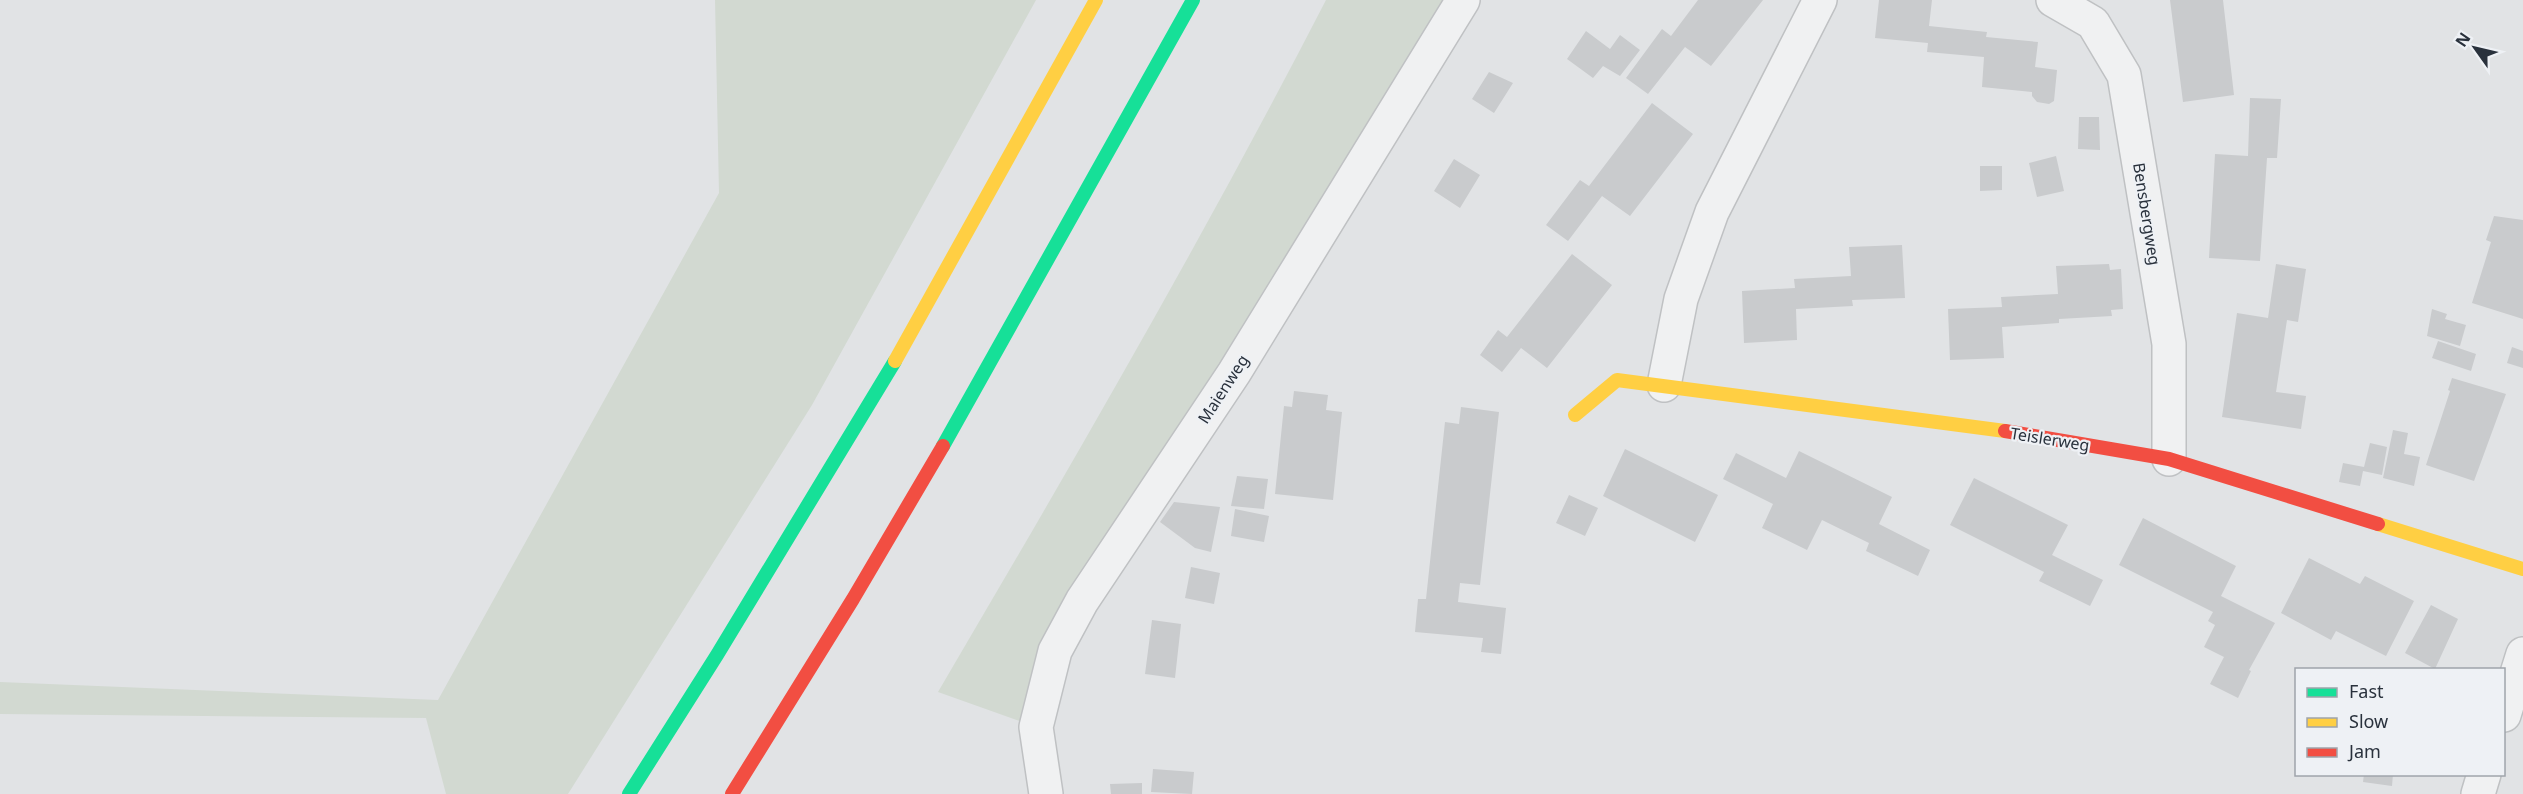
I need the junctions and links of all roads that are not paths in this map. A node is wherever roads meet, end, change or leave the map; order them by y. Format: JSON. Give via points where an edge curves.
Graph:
{"nodes":[{"id":1,"x":1096,"y":0,"type":"edge"},
{"id":2,"x":1193,"y":0,"type":"edge"},
{"id":3,"x":1462,"y":0,"type":"edge"},
{"id":4,"x":1820,"y":0,"type":"edge"},
{"id":5,"x":2053,"y":0,"type":"edge"},
{"id":6,"x":1664,"y":385,"type":"junction"},
{"id":7,"x":1575,"y":415,"type":"dead end"},
{"id":8,"x":2169,"y":459,"type":"junction"},
{"id":9,"x":2523,"y":569,"type":"edge"},
{"id":10,"x":2523,"y":654,"type":"edge"},
{"id":11,"x":2505,"y":712,"type":"edge"},
{"id":12,"x":2483,"y":776,"type":"edge"},
{"id":13,"x":628,"y":794,"type":"edge"},
{"id":14,"x":732,"y":794,"type":"edge"},
{"id":15,"x":1046,"y":794,"type":"edge"},
{"id":16,"x":2478,"y":794,"type":"edge"}],
"edges":[{"from":1,"to":13,"type":"main road","via":[[901,350],[717,655]]},
{"from":2,"to":14,"type":"main road","via":[[1032,294],[810,673]]},
{"from":3,"to":15,"type":"street","name":"Maienweg","via":[[1234,373],[1082,601],[1055,651],[1036,728]]},
{"from":4,"to":6,"type":"street","via":[[1712,212],[1681,299]]},
{"from":5,"to":8,"type":"street","name":"Bensbergweg","via":[[2093,23],[2124,75],[2169,344]]},
{"from":6,"to":7,"type":"main road","name":"Teislerweg","via":[[1617,380]]},
{"from":6,"to":8,"type":"main road","name":"Teislerweg","via":[[2048,437]]},
{"from":8,"to":9,"type":"main road","name":"Teislerweg"},
{"from":10,"to":11,"type":"street"},
{"from":12,"to":16,"type":"street"}]}
